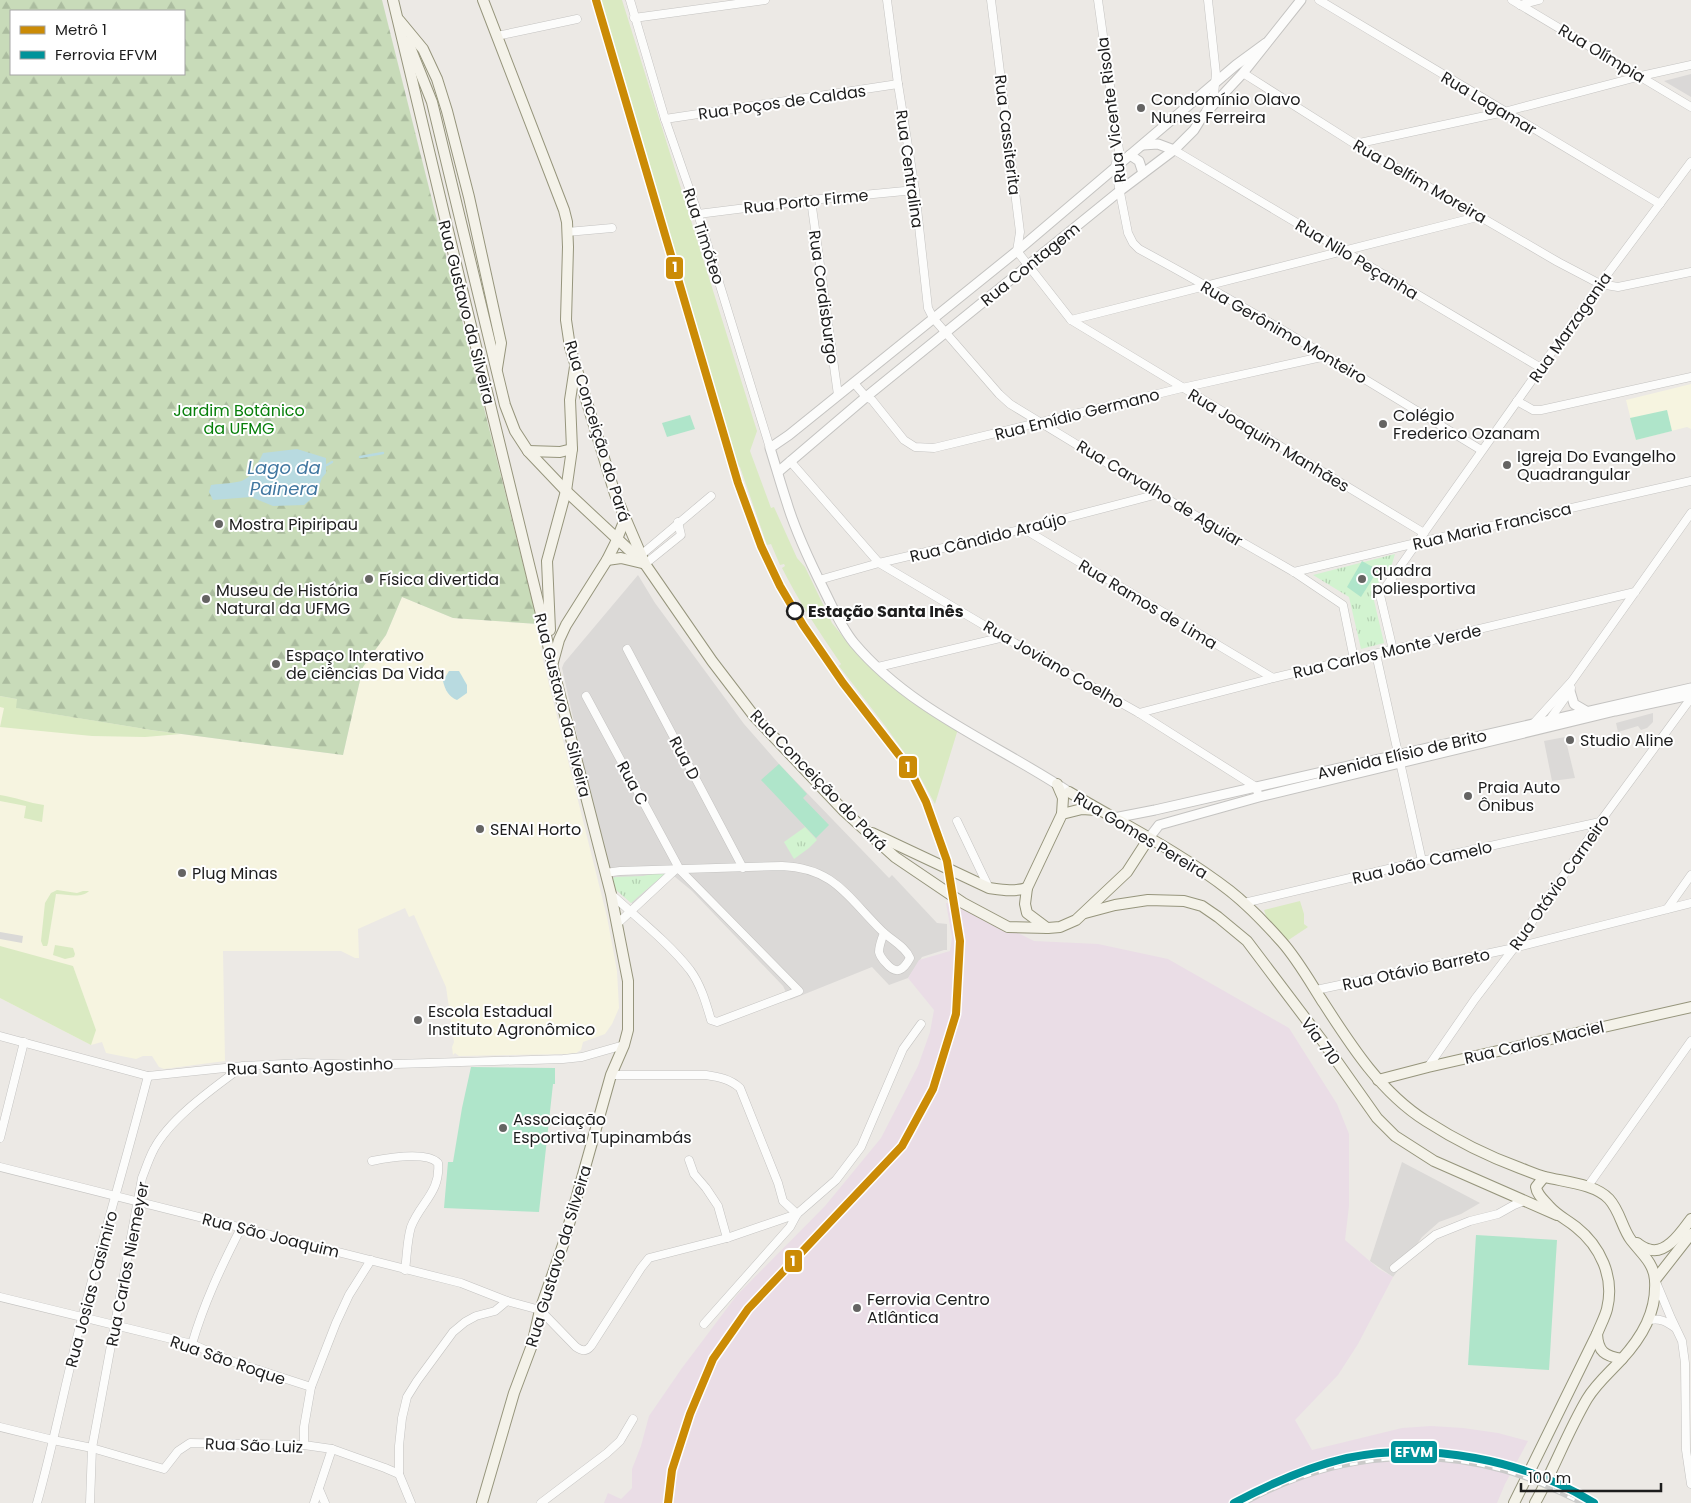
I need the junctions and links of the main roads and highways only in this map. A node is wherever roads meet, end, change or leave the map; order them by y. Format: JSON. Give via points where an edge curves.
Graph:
{"nodes":[{"id":1,"x":393,"y":0,"type":"edge"},
{"id":2,"x":483,"y":0,"type":"edge"},
{"id":3,"x":397,"y":17,"type":"junction"},
{"id":4,"x":575,"y":364,"type":"junction"},
{"id":5,"x":572,"y":449,"type":"junction"},
{"id":6,"x":528,"y":451,"type":"junction"},
{"id":7,"x":566,"y":491,"type":"junction"},
{"id":8,"x":625,"y":519,"type":"junction"},
{"id":9,"x":617,"y":539,"type":"junction"},
{"id":10,"x":607,"y":560,"type":"junction"},
{"id":11,"x":643,"y":560,"type":"junction"},
{"id":12,"x":553,"y":665,"type":"junction"},
{"id":13,"x":1057,"y":784,"type":"road end"},
{"id":14,"x":1069,"y":792,"type":"road end"},
{"id":15,"x":1100,"y":811,"type":"junction"},
{"id":16,"x":1062,"y":814,"type":"junction"},
{"id":17,"x":864,"y":830,"type":"junction"},
{"id":18,"x":1149,"y":838,"type":"junction"},
{"id":19,"x":1026,"y":888,"type":"junction"},
{"id":20,"x":1084,"y":913,"type":"junction"},
{"id":21,"x":1048,"y":928,"type":"junction"},
{"id":22,"x":1691,"y":1007,"type":"edge"},
{"id":23,"x":1378,"y":1080,"type":"junction"},
{"id":24,"x":1544,"y":1176,"type":"junction"},
{"id":25,"x":1557,"y":1215,"type":"junction"},
{"id":26,"x":1691,"y":1219,"type":"edge"},
{"id":27,"x":1691,"y":1234,"type":"edge"},
{"id":28,"x":1630,"y":1239,"type":"junction"},
{"id":29,"x":1655,"y":1280,"type":"junction"},
{"id":30,"x":1597,"y":1334,"type":"junction"},
{"id":31,"x":1622,"y":1359,"type":"junction"},
{"id":32,"x":482,"y":1503,"type":"edge"},
{"id":33,"x":1514,"y":1503,"type":"edge"},
{"id":34,"x":1535,"y":1503,"type":"edge"}],
"edges":[{"from":1,"to":3,"type":"main road","name":"Rua Gustavo da Silveira"},
{"from":2,"to":4,"type":"main road","name":"Rua Conceição do Pará","via":[[564,210],[567,232],[566,320]]},
{"from":3,"to":6,"type":"main road","name":"Rua Gustavo da Silveira","via":[[432,102],[504,405],[515,432]]},
{"from":3,"to":12,"type":"main road","name":"Rua Gustavo da Silveira"},
{"from":4,"to":5,"type":"main road","via":[[570,400]]},
{"from":4,"to":8,"type":"main road","name":"Rua Conceição do Pará"},
{"from":5,"to":6,"type":"main road"},
{"from":5,"to":7,"type":"main road"},
{"from":6,"to":7,"type":"main road","name":"Rua Gustavo da Silveira"},
{"from":7,"to":9,"type":"main road","name":"Rua Gustavo da Silveira"},
{"from":7,"to":12,"type":"main road","via":[[547,561]]},
{"from":8,"to":9,"type":"main road"},
{"from":8,"to":11,"type":"main road","name":"Rua Conceição do Pará"},
{"from":9,"to":10,"type":"main road"},
{"from":9,"to":11,"type":"main road","name":"Rua Gustavo da Silveira"},
{"from":10,"to":11,"type":"main road"},
{"from":10,"to":12,"type":"main road","via":[[562,632]]},
{"from":11,"to":17,"type":"main road","name":"Rua Conceição do Pará","via":[[754,716]]},
{"from":12,"to":32,"type":"main road","name":"Rua Gustavo da Silveira","via":[[611,894],[628,981],[628,1030],[611,1075],[564,1242],[540,1310]]},
{"from":13,"to":16,"type":"main road","via":[[1063,798]]},
{"from":14,"to":15,"type":"main road","name":"Rua Gomes Pereira"},
{"from":15,"to":16,"type":"main road","via":[[1082,809]]},
{"from":15,"to":18,"type":"main road","name":"Rua Gomes Pereira"},
{"from":16,"to":19,"type":"main road"},
{"from":17,"to":19,"type":"main road","via":[[989,888],[1006,891]]},
{"from":17,"to":21,"type":"main road","name":"Rua Conceição do Pará","via":[[926,880],[1008,927]]},
{"from":18,"to":20,"type":"main road","via":[[1127,872]]},
{"from":18,"to":23,"type":"main road","name":"Rua Gomes Pereira","via":[[1211,877],[1244,903],[1285,945]]},
{"from":19,"to":21,"type":"main road","via":[[1027,913]]},
{"from":20,"to":21,"type":"main road","via":[[1068,924]]},
{"from":20,"to":25,"type":"main road","name":"Via 710","via":[[1148,900],[1184,901],[1202,906],[1247,941],[1377,1118],[1394,1136],[1434,1161]]},
{"from":22,"to":23,"type":"main road","name":"Rua Carlos Maciel"},
{"from":23,"to":24,"type":"main road","name":"Rua Gomes Pereira","via":[[1396,1099],[1443,1131]]},
{"from":24,"to":25,"type":"main road","via":[[1536,1187],[1537,1192]]},
{"from":24,"to":28,"type":"main road","name":"Rua Gomes Pereira","via":[[1588,1186],[1608,1198]]},
{"from":25,"to":30,"type":"main road","via":[[1591,1240],[1601,1255],[1609,1287],[1607,1309]]},
{"from":26,"to":28,"type":"main road","via":[[1678,1236],[1657,1250],[1648,1250]]},
{"from":27,"to":29,"type":"main road"},
{"from":28,"to":29,"type":"main road","name":"Rua Gomes Pereira","via":[[1649,1262]]},
{"from":29,"to":31,"type":"main road","via":[[1654,1305],[1649,1320]]},
{"from":30,"to":31,"type":"main road","via":[[1597,1342],[1604,1353]]},
{"from":30,"to":33,"type":"main road"},
{"from":31,"to":34,"type":"main road","via":[[1585,1402]]}]}
